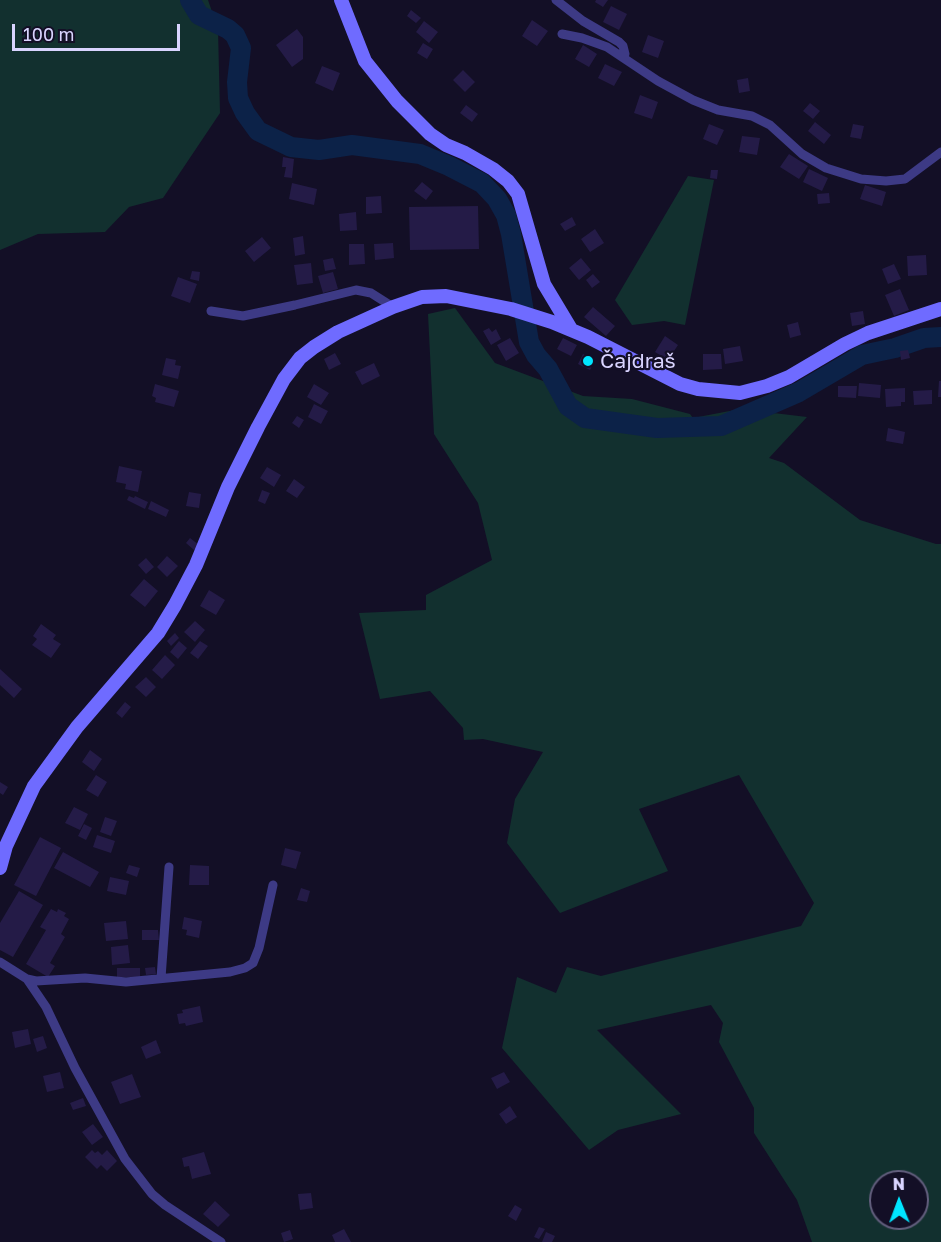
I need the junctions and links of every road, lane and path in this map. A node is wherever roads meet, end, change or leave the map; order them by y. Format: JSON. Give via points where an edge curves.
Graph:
{"nodes":[{"id":1,"x":341,"y":0,"type":"edge"},
{"id":2,"x":556,"y":0,"type":"edge"},
{"id":3,"x":562,"y":34,"type":"dead end"},
{"id":4,"x":623,"y":57,"type":"junction"},
{"id":5,"x":941,"y":153,"type":"edge"},
{"id":6,"x":393,"y":307,"type":"junction"},
{"id":7,"x":941,"y":309,"type":"edge"},
{"id":8,"x":211,"y":311,"type":"dead end"},
{"id":9,"x":571,"y":329,"type":"junction"},
{"id":10,"x":169,"y":867,"type":"dead end"},
{"id":11,"x":0,"y":868,"type":"edge"},
{"id":12,"x":273,"y":885,"type":"dead end"},
{"id":13,"x":0,"y":962,"type":"edge"},
{"id":14,"x":161,"y":978,"type":"junction"},
{"id":15,"x":27,"y":979,"type":"junction"},
{"id":16,"x":221,"y":1242,"type":"edge"}],
"edges":[{"from":1,"to":9,"type":"main road","via":[[365,61],[397,101],[430,134],[494,170],[518,194],[544,284]]},
{"from":2,"to":4,"type":"street","via":[[619,42]]},
{"from":3,"to":4,"type":"street","via":[[607,47]]},
{"from":4,"to":5,"type":"street","via":[[693,100],[718,110],[752,116],[770,125],[802,154],[826,168],[861,179],[905,179]]},
{"from":6,"to":8,"type":"street","via":[[365,290],[356,290],[243,316]]},
{"from":6,"to":9,"type":"main road","via":[[422,297],[446,296],[511,309]]},
{"from":6,"to":11,"type":"main road","via":[[314,346],[284,380],[233,477],[175,605],[158,633],[77,727],[34,786]]},
{"from":7,"to":9,"type":"main road","via":[[868,333],[789,377],[740,393],[680,384]]},
{"from":10,"to":14,"type":"street"},
{"from":12,"to":14,"type":"street","via":[[253,963],[230,972]]},
{"from":13,"to":15,"type":"street"},
{"from":14,"to":15,"type":"street","via":[[126,982]]},
{"from":15,"to":16,"type":"street","via":[[46,1007],[125,1159],[152,1194]]}]}
